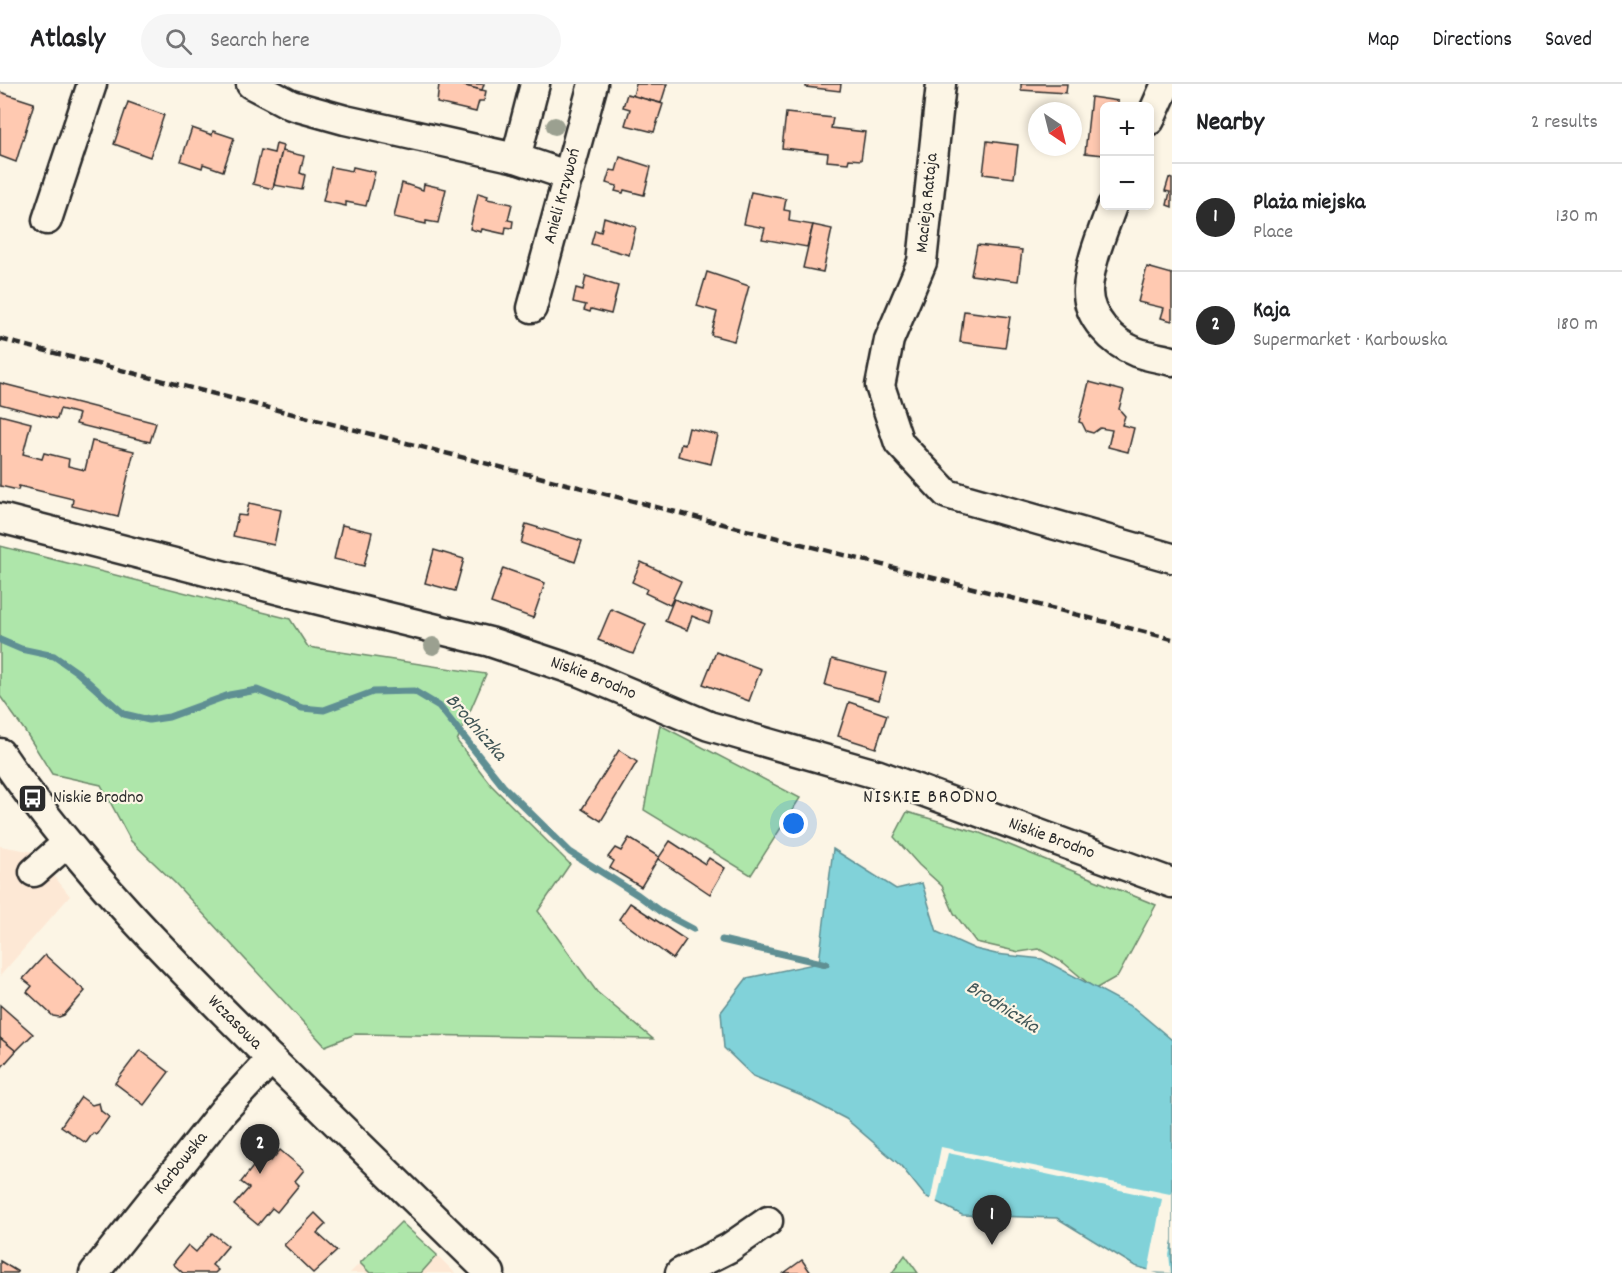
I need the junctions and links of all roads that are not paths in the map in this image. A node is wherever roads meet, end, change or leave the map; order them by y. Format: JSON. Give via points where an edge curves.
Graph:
{"nodes":[{"id":1,"x":92,"y":84,"type":"edge"},
{"id":2,"x":251,"y":84,"type":"edge"},
{"id":3,"x":535,"y":84,"type":"edge"},
{"id":4,"x":593,"y":84,"type":"edge"},
{"id":5,"x":941,"y":84,"type":"edge"},
{"id":6,"x":1166,"y":84,"type":"edge"},
{"id":7,"x":1154,"y":109,"type":"edge"},
{"id":8,"x":516,"y":158,"type":"junction"},
{"id":9,"x":569,"y":176,"type":"junction"},
{"id":10,"x":1111,"y":210,"type":"edge"},
{"id":11,"x":47,"y":220,"type":"dead end"},
{"id":12,"x":532,"y":308,"type":"dead end"},
{"id":13,"x":1172,"y":361,"type":"edge"},
{"id":14,"x":0,"y":518,"type":"edge"},
{"id":15,"x":1172,"y":558,"type":"edge"},
{"id":16,"x":0,"y":753,"type":"edge"},
{"id":17,"x":56,"y":839,"type":"junction"},
{"id":18,"x":34,"y":872,"type":"dead end"},
{"id":19,"x":1172,"y":883,"type":"edge"},
{"id":20,"x":271,"y":1059,"type":"junction"},
{"id":21,"x":768,"y":1221,"type":"dead end"},
{"id":22,"x":94,"y":1273,"type":"edge"},
{"id":23,"x":490,"y":1273,"type":"edge"},
{"id":24,"x":680,"y":1273,"type":"edge"}],
"edges":[{"from":1,"to":11,"type":"street"},
{"from":2,"to":8,"type":"street","via":[[291,105]]},
{"from":3,"to":8,"type":"street"},
{"from":4,"to":9,"type":"street","name":"Anieli Krzywoń"},
{"from":5,"to":15,"type":"street","name":"Macieja Rataja","via":[[922,262],[889,340],[880,386],[899,443],[947,494]]},
{"from":6,"to":7,"type":"street"},
{"from":8,"to":9,"type":"street"},
{"from":9,"to":12,"type":"street","name":"Anieli Krzywoń"},
{"from":10,"to":13,"type":"street","via":[[1088,291],[1094,315],[1109,335],[1135,352]]},
{"from":14,"to":19,"type":"street","name":"Niskie Brodno","via":[[490,642],[580,672],[709,726],[876,774]]},
{"from":16,"to":17,"type":"street","name":"Wczasowa"},
{"from":17,"to":18,"type":"street"},
{"from":17,"to":20,"type":"street","name":"Wczasowa"},
{"from":20,"to":22,"type":"street","name":"Karbowska","via":[[224,1110]]},
{"from":20,"to":23,"type":"street","name":"Wczasowa"},
{"from":21,"to":24,"type":"street","via":[[729,1248]]}]}
